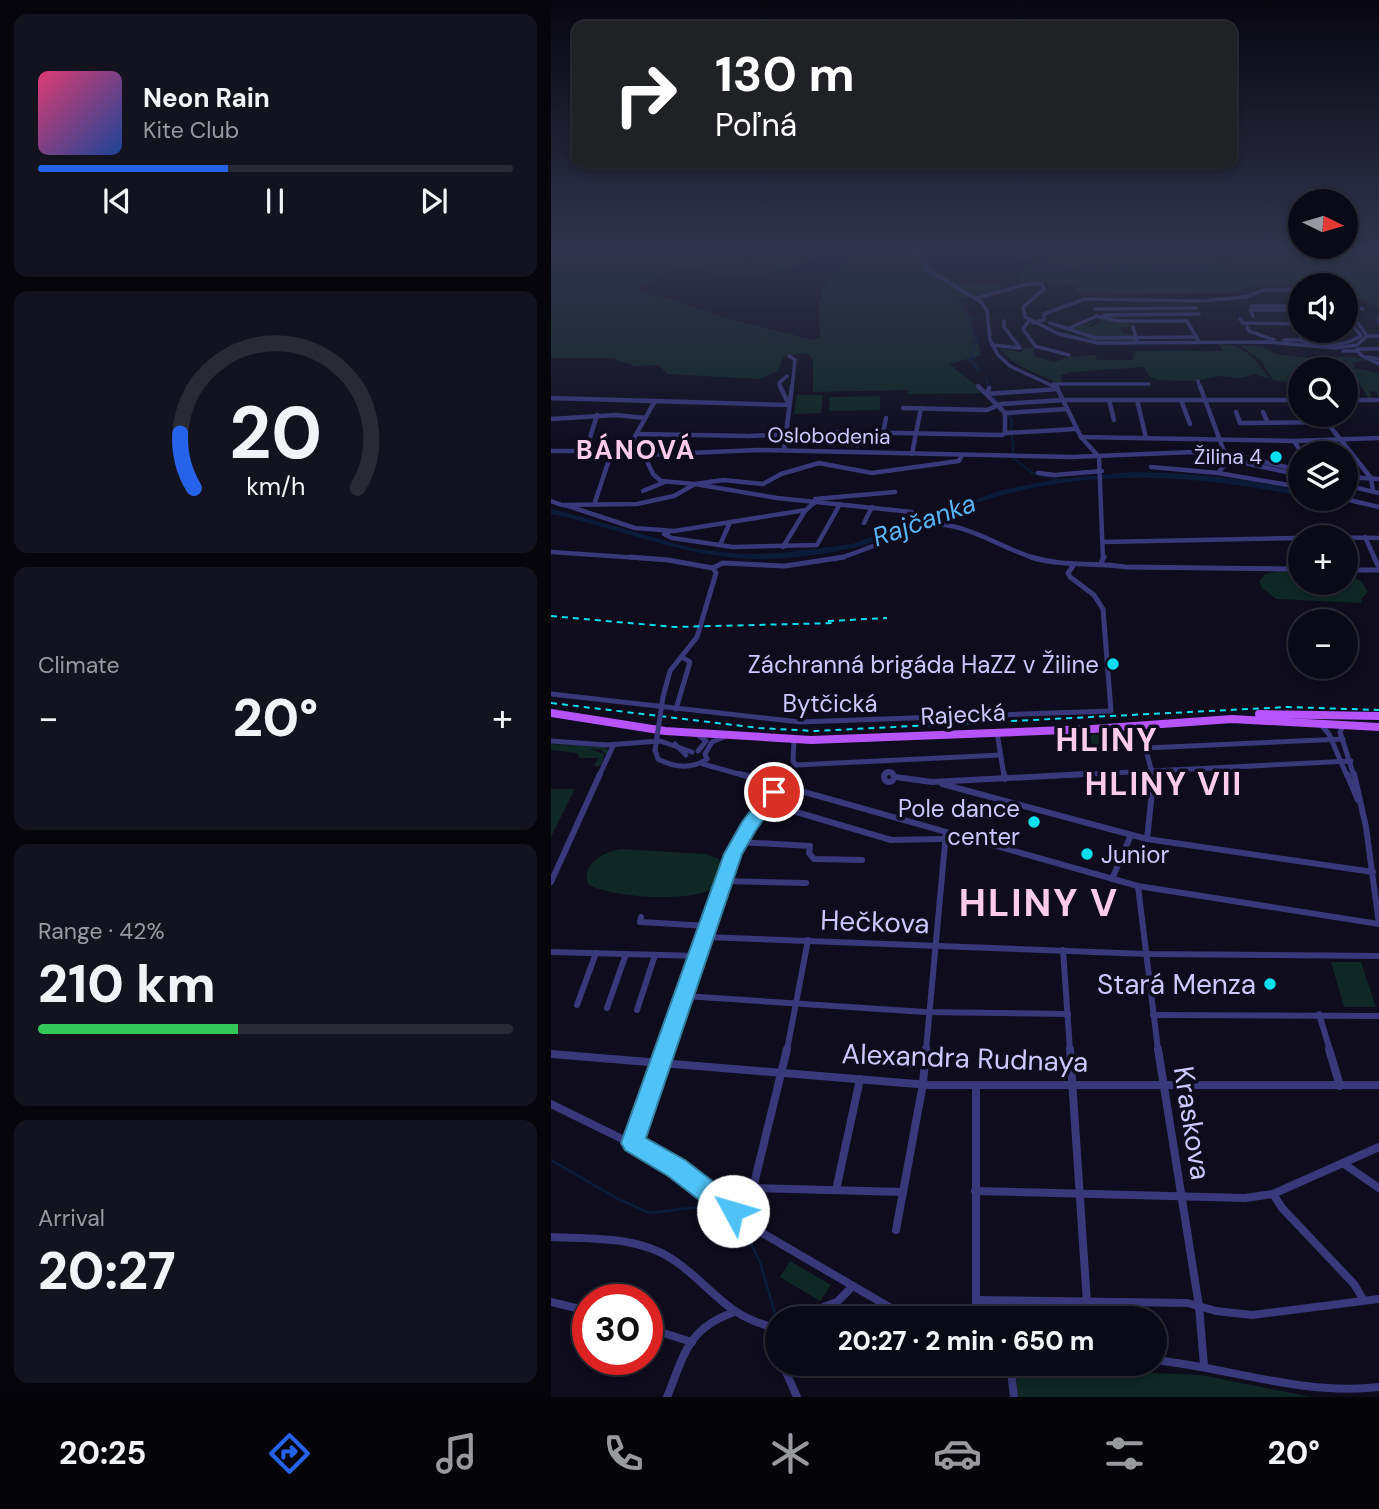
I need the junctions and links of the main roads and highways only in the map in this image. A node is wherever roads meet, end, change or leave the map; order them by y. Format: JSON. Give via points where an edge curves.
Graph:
{"nodes":[{"id":1,"x":551,"y":711,"type":"edge"},
{"id":2,"x":1379,"y":718,"type":"edge"},
{"id":3,"x":1379,"y":727,"type":"edge"}],
"edges":[{"from":1,"to":2,"type":"main road","name":"Rajecká","via":[[665,725],[812,735],[1252,714]]},
{"from":1,"to":3,"type":"main road","name":"Rajecká","via":[[793,744],[1232,719]]}]}
